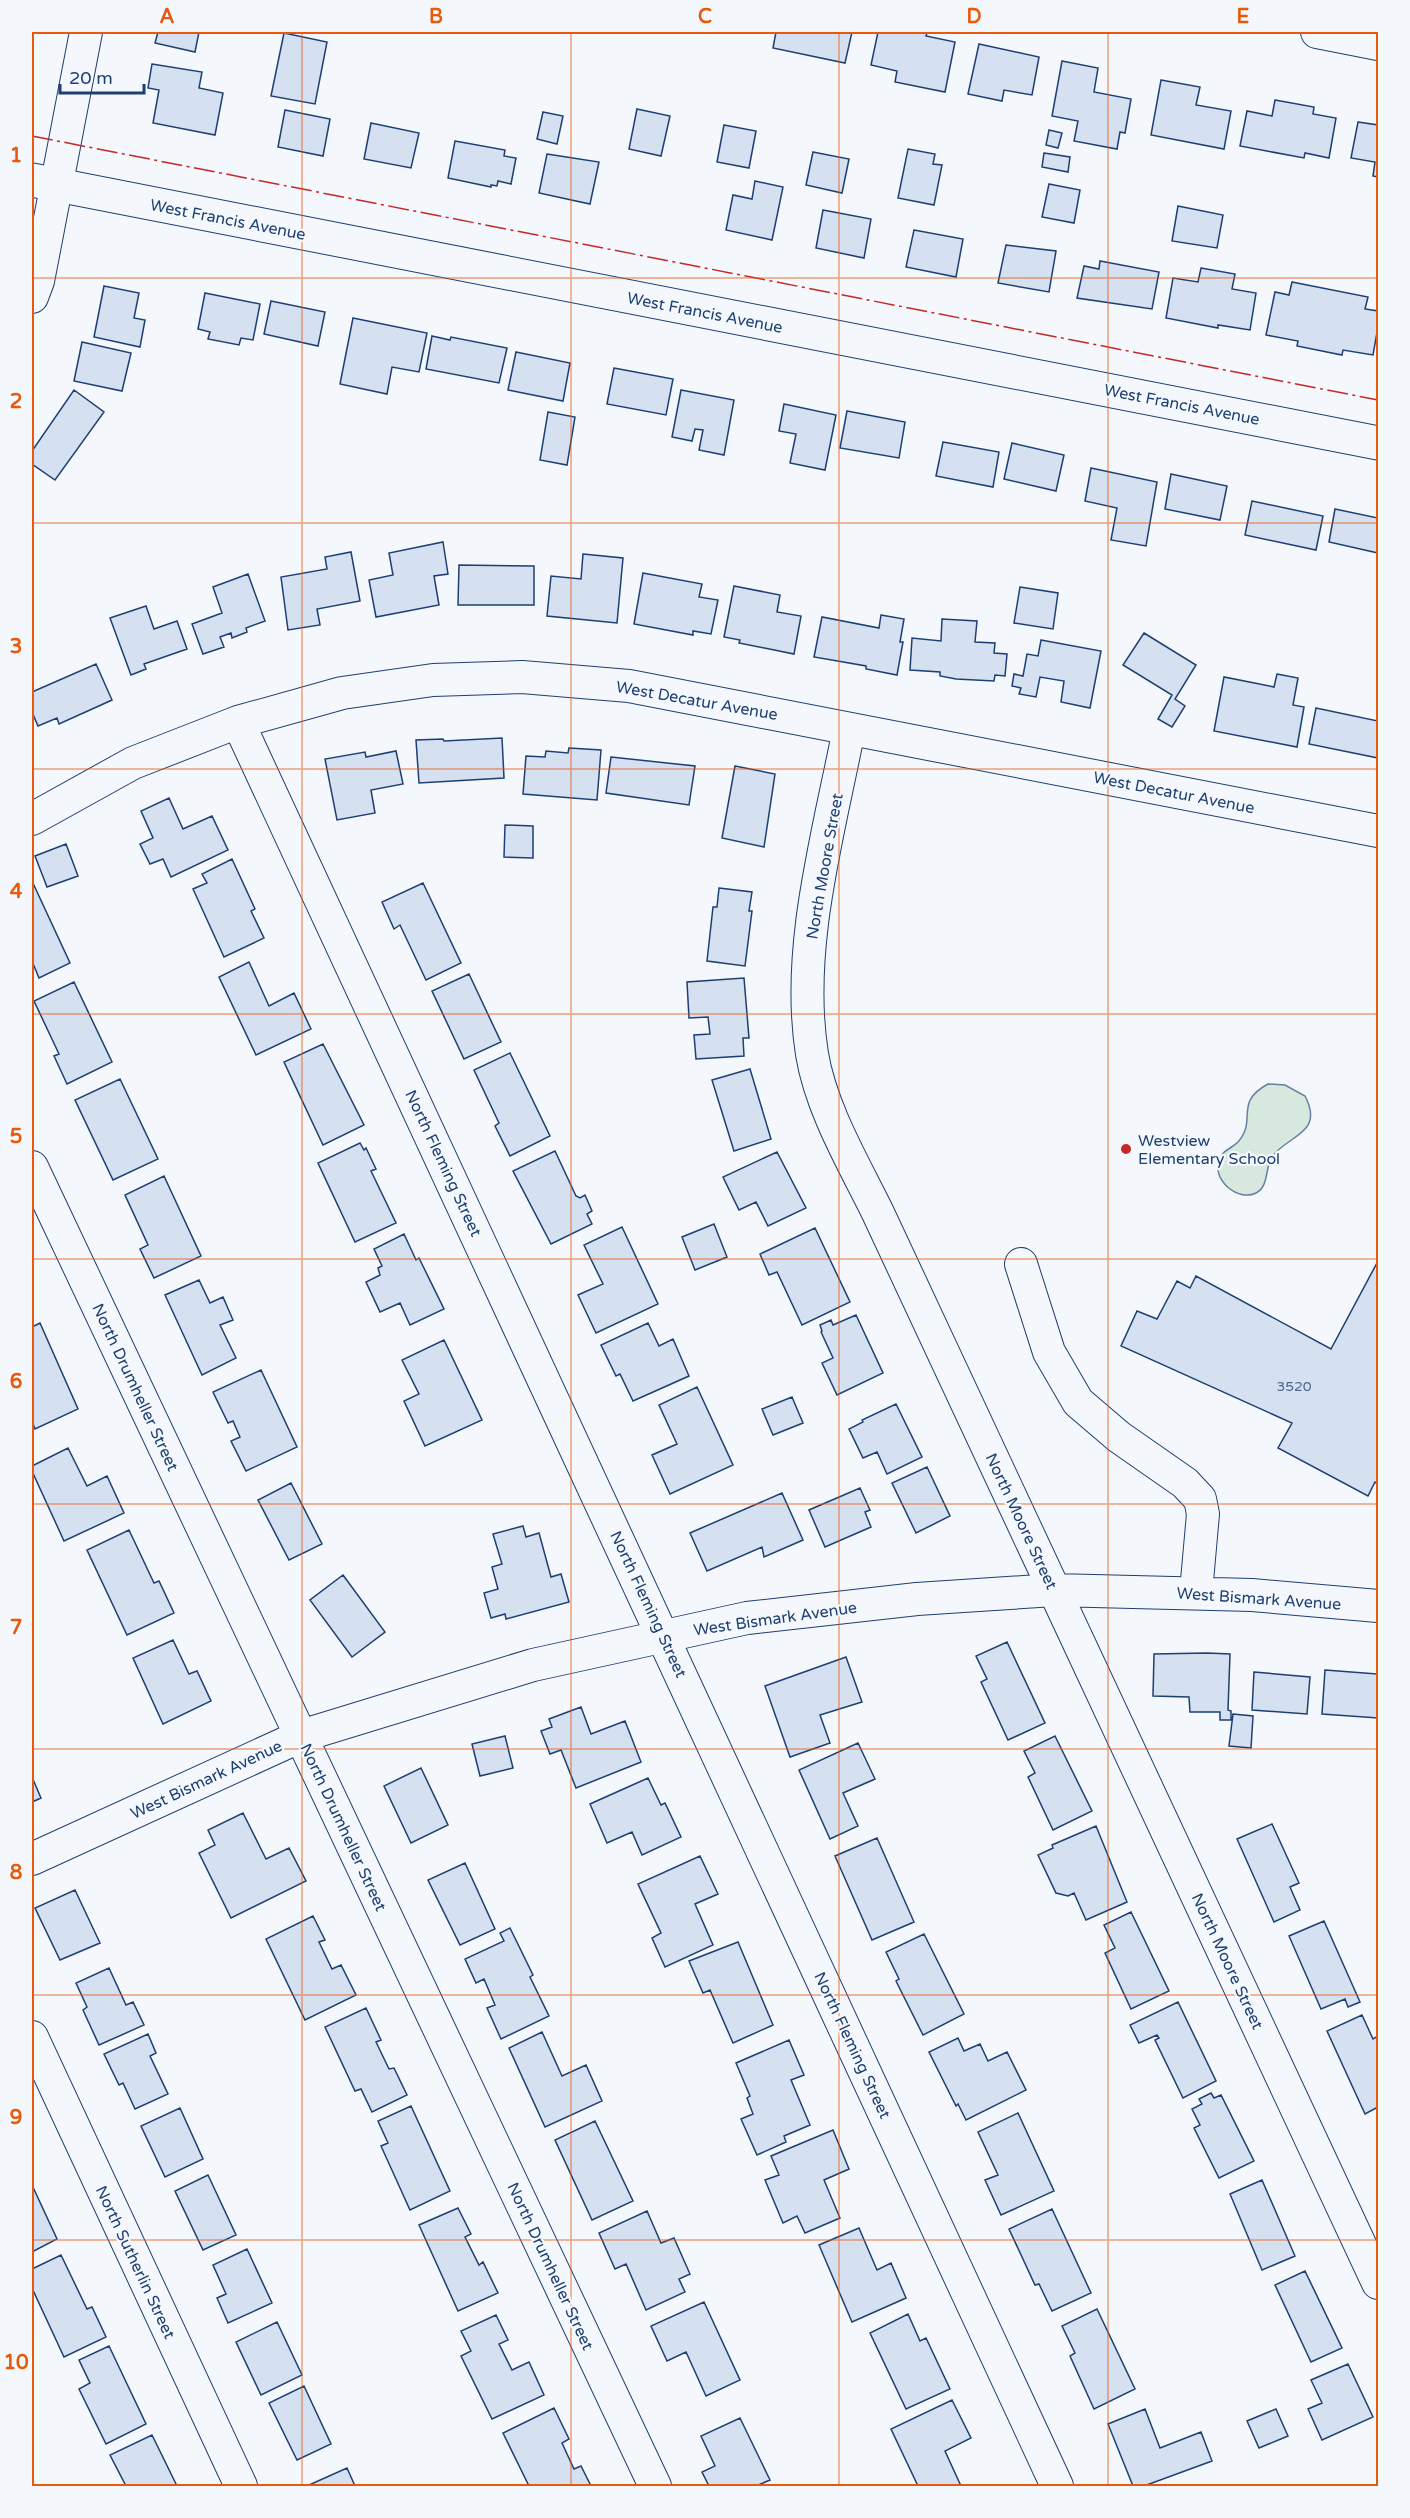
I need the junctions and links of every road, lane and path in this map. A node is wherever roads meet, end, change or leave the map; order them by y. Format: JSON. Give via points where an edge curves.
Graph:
{"nodes":[{"id":1,"x":86,"y":32,"type":"edge"},
{"id":2,"x":1317,"y":32,"type":"edge"},
{"id":3,"x":1378,"y":44,"type":"edge"},
{"id":4,"x":44,"y":183,"type":"edge"},
{"id":5,"x":32,"y":297,"type":"edge"},
{"id":6,"x":1378,"y":443,"type":"edge"},
{"id":7,"x":238,"y":722,"type":"junction"},
{"id":8,"x":849,"y":729,"type":"junction"},
{"id":9,"x":32,"y":819,"type":"edge"},
{"id":10,"x":1378,"y":831,"type":"edge"},
{"id":11,"x":32,"y":1167,"type":"edge"},
{"id":12,"x":1022,"y":1264,"type":"dead end"},
{"id":13,"x":1054,"y":1590,"type":"junction"},
{"id":14,"x":1196,"y":1592,"type":"junction"},
{"id":15,"x":1378,"y":1606,"type":"edge"},
{"id":16,"x":663,"y":1635,"type":"junction"},
{"id":17,"x":301,"y":1736,"type":"junction"},
{"id":18,"x":32,"y":1859,"type":"edge"},
{"id":19,"x":32,"y":2037,"type":"edge"},
{"id":20,"x":1378,"y":2283,"type":"edge"},
{"id":21,"x":241,"y":2487,"type":"edge"},
{"id":22,"x":655,"y":2487,"type":"edge"},
{"id":23,"x":1057,"y":2487,"type":"edge"}],
"edges":[{"from":1,"to":4,"type":"street"},
{"from":2,"to":3,"type":"street"},
{"from":4,"to":5,"type":"street","via":[[38,281]]},
{"from":4,"to":6,"type":"main road","name":"West Francis Avenue"},
{"from":7,"to":8,"type":"street","name":"West Decatur Avenue","via":[[342,693],[433,680],[522,677],[629,686]]},
{"from":7,"to":9,"type":"street","name":"West Decatur Avenue","via":[[133,763]]},
{"from":7,"to":16,"type":"street","name":"North Fleming Street"},
{"from":8,"to":10,"type":"street","name":"West Decatur Avenue"},
{"from":8,"to":13,"type":"street","name":"North Moore Street","via":[[810,932],[812,1054],[832,1121]]},
{"from":11,"to":17,"type":"street","name":"North Drumheller Street"},
{"from":12,"to":14,"type":"street","via":[[1049,1352],[1078,1402],[1119,1437],[1185,1483],[1200,1499],[1203,1515]]},
{"from":13,"to":14,"type":"street","name":"West Bismark Avenue"},
{"from":13,"to":16,"type":"street","name":"West Bismark Avenue","via":[[917,1599],[770,1616]]},
{"from":13,"to":20,"type":"street","name":"North Moore Street"},
{"from":14,"to":15,"type":"street","name":"West Bismark Avenue"},
{"from":16,"to":17,"type":"street","name":"West Bismark Avenue","via":[[533,1665]]},
{"from":16,"to":23,"type":"street","name":"North Fleming Street"},
{"from":17,"to":18,"type":"street","name":"West Bismark Avenue"},
{"from":17,"to":22,"type":"street","name":"North Drumheller Street"},
{"from":19,"to":21,"type":"street","name":"North Sutherlin Street"}]}
